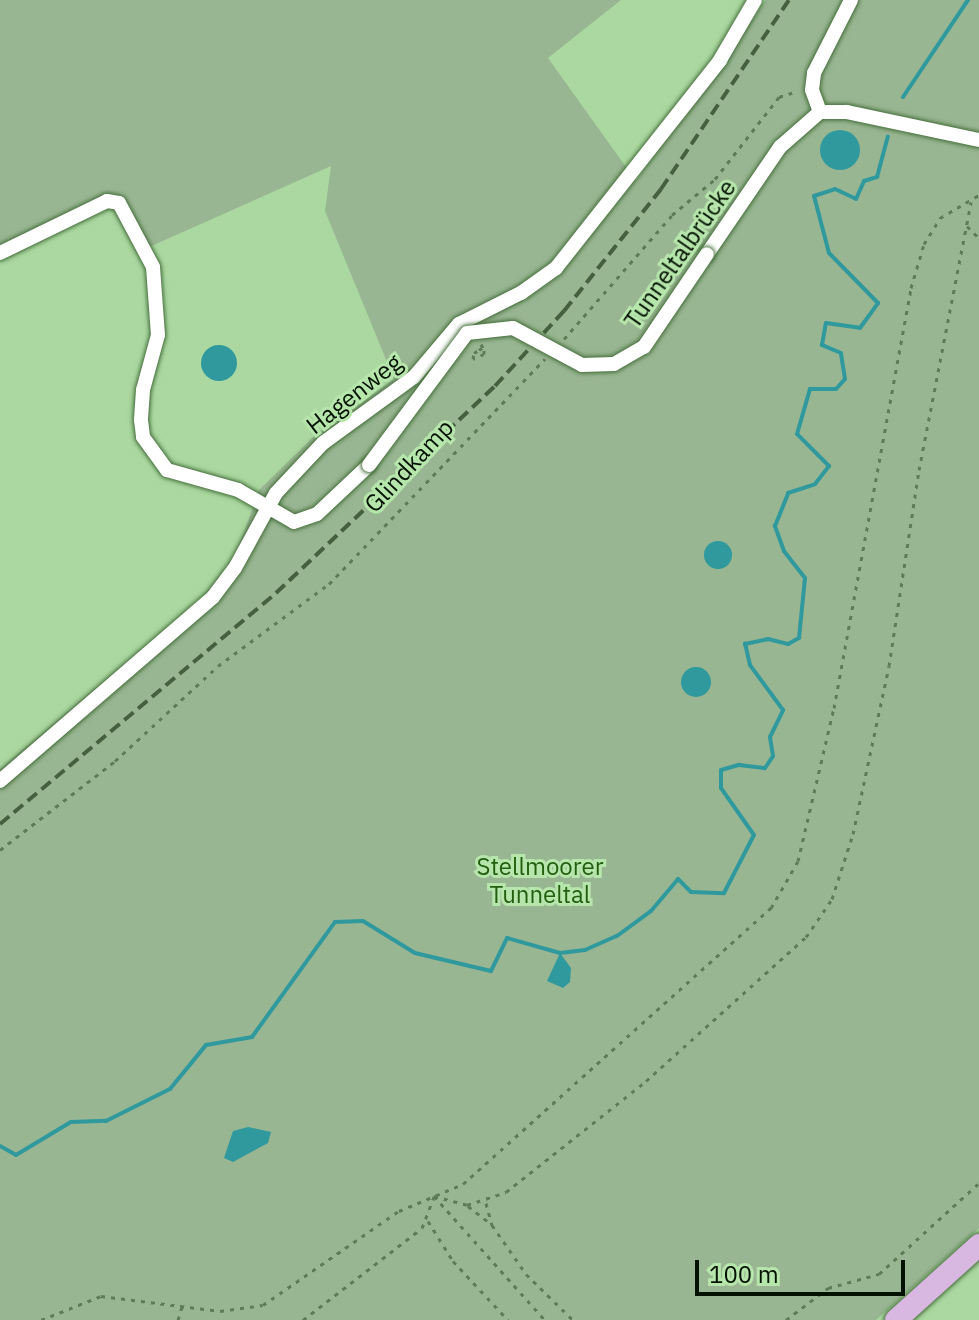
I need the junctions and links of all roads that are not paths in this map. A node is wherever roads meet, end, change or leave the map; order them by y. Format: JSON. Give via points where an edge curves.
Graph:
{"nodes":[{"id":1,"x":755,"y":0,"type":"edge"},
{"id":2,"x":851,"y":0,"type":"edge"},
{"id":3,"x":820,"y":112,"type":"junction"},
{"id":4,"x":979,"y":140,"type":"edge"},
{"id":5,"x":0,"y":253,"type":"edge"},
{"id":6,"x":267,"y":507,"type":"junction"},
{"id":7,"x":0,"y":781,"type":"edge"},
{"id":8,"x":979,"y":1245,"type":"edge"},
{"id":9,"x":896,"y":1320,"type":"edge"}],
"edges":[{"from":1,"to":6,"type":"street","name":"Hagenweg","via":[[720,60],[556,268],[450,331],[414,377],[323,443]]},
{"from":2,"to":3,"type":"street","via":[[824,47],[812,90]]},
{"from":3,"to":4,"type":"street","via":[[847,112]]},
{"from":3,"to":6,"type":"street","name":"Tunneltalbrücke","bridge":true,"via":[[780,147],[644,347],[614,364],[582,365],[513,328],[467,333],[369,465],[308,520],[288,521]]},
{"from":5,"to":6,"type":"street","name":"Tunneltalbrücke","via":[[107,201],[119,203],[153,267],[158,335],[143,390],[143,437],[167,470],[238,490]]},
{"from":6,"to":7,"type":"street","name":"Hagenweg","via":[[213,597]]},
{"from":8,"to":9,"type":"main road"}]}
